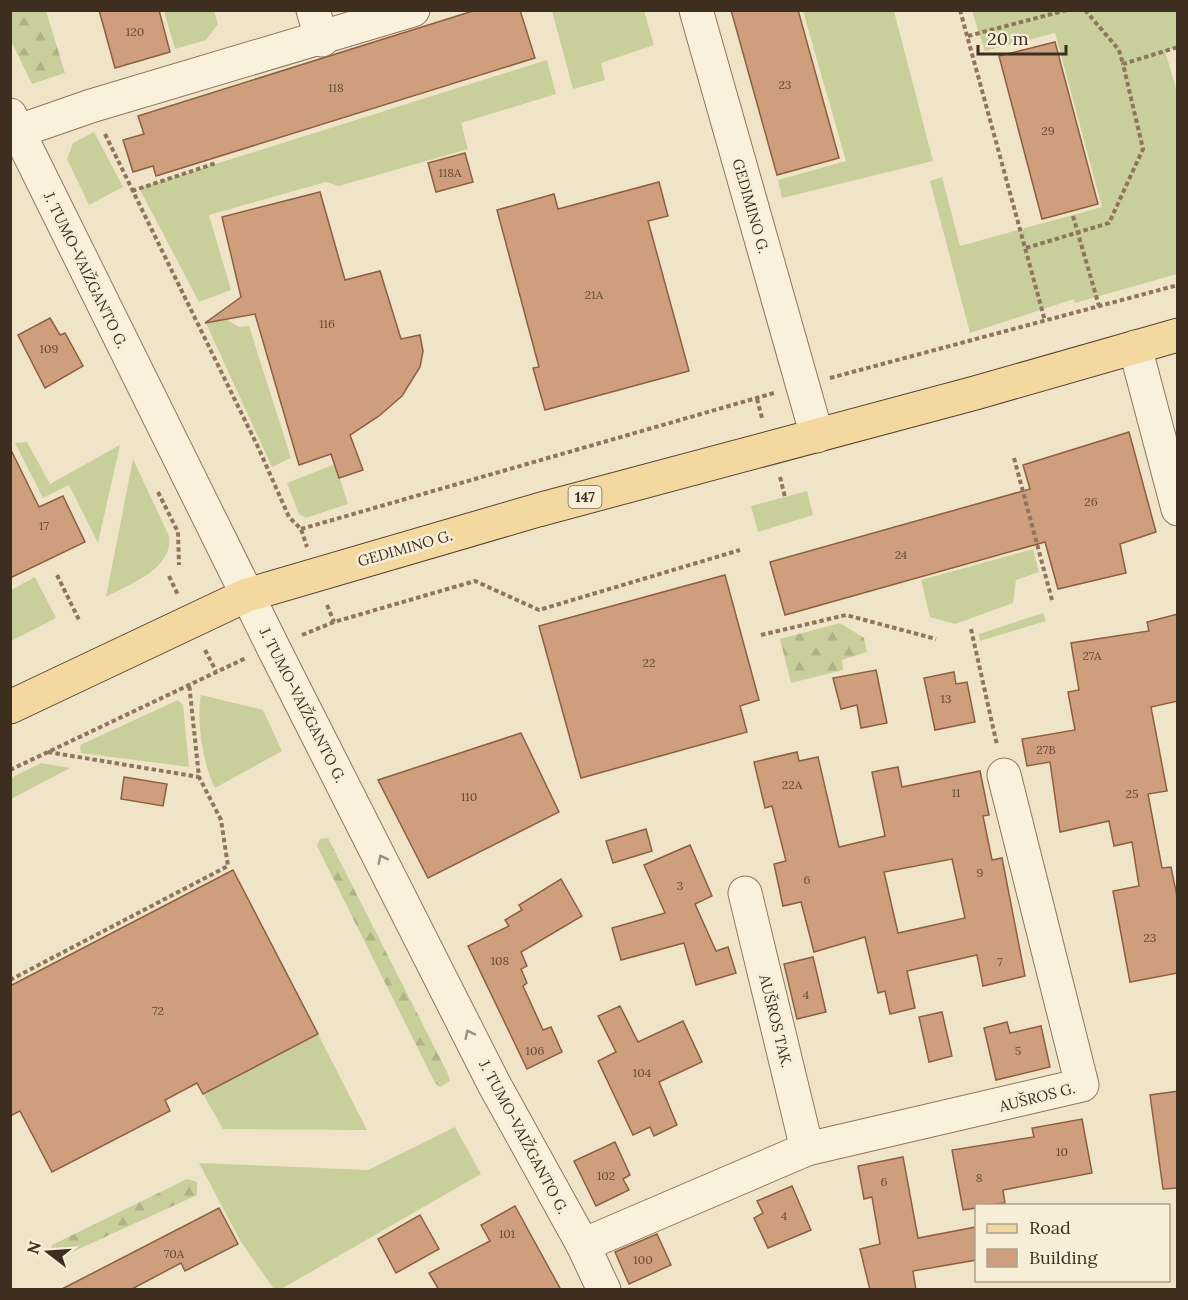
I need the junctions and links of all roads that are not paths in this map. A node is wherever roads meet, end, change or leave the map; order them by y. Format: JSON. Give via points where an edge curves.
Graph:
{"nodes":[{"id":1,"x":413,"y":10,"type":"edge"},
{"id":2,"x":696,"y":10,"type":"edge"},
{"id":3,"x":318,"y":25,"type":"edge"},
{"id":4,"x":15,"y":123,"type":"edge"},
{"id":5,"x":1178,"y":335,"type":"edge"},
{"id":6,"x":1135,"y":347,"type":"junction"},
{"id":7,"x":817,"y":436,"type":"junction"},
{"id":8,"x":1178,"y":509,"type":"edge"},
{"id":9,"x":247,"y":595,"type":"junction"},
{"id":10,"x":10,"y":707,"type":"edge"},
{"id":11,"x":1004,"y":775,"type":"road end"},
{"id":12,"x":745,"y":893,"type":"dead end"},
{"id":13,"x":807,"y":1149,"type":"junction"},
{"id":14,"x":583,"y":1245,"type":"junction"},
{"id":15,"x":604,"y":1290,"type":"edge"}],
"edges":[{"from":1,"to":3,"type":"street"},
{"from":2,"to":7,"type":"street","name":"GEDIMINO G."},
{"from":3,"to":4,"type":"street","via":[[91,106]]},
{"from":4,"to":9,"type":"street","name":"J. TUMO-VAIŽGANTO G."},
{"from":5,"to":6,"type":"main road","name":"GEDIMINO G.","number":"147"},
{"from":6,"to":7,"type":"main road","name":"GEDIMINO G.","number":"147"},
{"from":6,"to":8,"type":"street"},
{"from":7,"to":9,"type":"main road","name":"GEDIMINO G.","number":"147","via":[[528,513]]},
{"from":9,"to":10,"type":"main road","name":"GEDIMINO G.","number":"147"},
{"from":14,"to":9,"type":"street","name":"J. TUMO-VAIŽGANTO G.","one_way":true,"via":[[494,1084]]},
{"from":11,"to":13,"type":"street","name":"AUŠROS G.","via":[[1082,1085]]},
{"from":12,"to":13,"type":"street","name":"AUŠROS TAK."},
{"from":13,"to":14,"type":"street","name":"AUŠROS G."},
{"from":14,"to":15,"type":"street","name":"J. TUMO-VAIŽGANTO G."}]}
